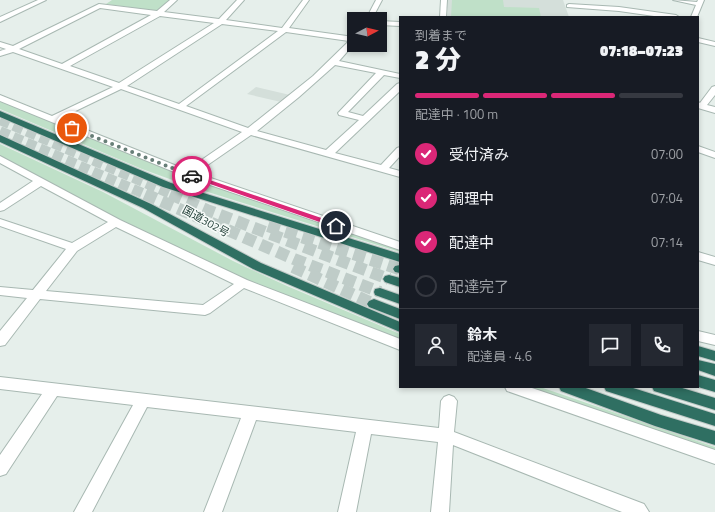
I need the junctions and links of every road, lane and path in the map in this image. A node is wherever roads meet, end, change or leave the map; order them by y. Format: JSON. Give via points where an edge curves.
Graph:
{"nodes":[{"id":1,"x":43,"y":0,"type":"edge"},
{"id":2,"x":107,"y":0,"type":"edge"},
{"id":3,"x":174,"y":0,"type":"edge"},
{"id":4,"x":241,"y":0,"type":"edge"},
{"id":5,"x":306,"y":0,"type":"edge"},
{"id":6,"x":379,"y":0,"type":"edge"},
{"id":7,"x":444,"y":0,"type":"edge"},
{"id":8,"x":676,"y":0,"type":"edge"},
{"id":9,"x":700,"y":2,"type":"edge"},
{"id":10,"x":98,"y":6,"type":"junction"},
{"id":11,"x":569,"y":6,"type":"edge"},
{"id":12,"x":373,"y":12,"type":"edge"},
{"id":13,"x":158,"y":14,"type":"junction"},
{"id":14,"x":443,"y":16,"type":"edge"},
{"id":15,"x":669,"y":16,"type":"edge"},
{"id":16,"x":694,"y":16,"type":"edge"},
{"id":17,"x":0,"y":20,"type":"edge"},
{"id":18,"x":220,"y":22,"type":"junction"},
{"id":19,"x":387,"y":23,"type":"edge"},
{"id":20,"x":399,"y":24,"type":"edge"},
{"id":21,"x":284,"y":30,"type":"junction"},
{"id":22,"x":347,"y":39,"type":"edge"},
{"id":23,"x":699,"y":40,"type":"edge"},
{"id":24,"x":0,"y":44,"type":"edge"},
{"id":25,"x":715,"y":44,"type":"edge"},
{"id":26,"x":13,"y":48,"type":"junction"},
{"id":27,"x":347,"y":48,"type":"edge"},
{"id":28,"x":0,"y":54,"type":"edge"},
{"id":29,"x":334,"y":62,"type":"junction"},
{"id":30,"x":64,"y":66,"type":"junction"},
{"id":31,"x":382,"y":72,"type":"junction"},
{"id":32,"x":399,"y":76,"type":"edge"},
{"id":33,"x":120,"y":86,"type":"junction"},
{"id":34,"x":399,"y":87,"type":"edge"},
{"id":35,"x":715,"y":89,"type":"edge"},
{"id":36,"x":0,"y":98,"type":"edge"},
{"id":37,"x":700,"y":105,"type":"edge"},
{"id":38,"x":180,"y":107,"type":"junction"},
{"id":39,"x":715,"y":110,"type":"edge"},
{"id":40,"x":0,"y":114,"type":"edge"},
{"id":41,"x":365,"y":118,"type":"junction"},
{"id":42,"x":52,"y":120,"type":"junction"},
{"id":43,"x":251,"y":132,"type":"junction"},
{"id":44,"x":0,"y":138,"type":"edge"},
{"id":45,"x":699,"y":149,"type":"edge"},
{"id":46,"x":399,"y":151,"type":"edge"},
{"id":47,"x":328,"y":154,"type":"junction"},
{"id":48,"x":715,"y":155,"type":"edge"},
{"id":49,"x":0,"y":159,"type":"edge"},
{"id":50,"x":383,"y":169,"type":"junction"},
{"id":51,"x":188,"y":174,"type":"junction"},
{"id":52,"x":399,"y":174,"type":"edge"},
{"id":53,"x":41,"y":181,"type":"junction"},
{"id":54,"x":0,"y":208,"type":"edge"},
{"id":55,"x":0,"y":222,"type":"edge"},
{"id":56,"x":116,"y":222,"type":"junction"},
{"id":57,"x":399,"y":246,"type":"edge"},
{"id":58,"x":73,"y":248,"type":"junction"},
{"id":59,"x":699,"y":256,"type":"edge"},
{"id":60,"x":715,"y":261,"type":"edge"},
{"id":61,"x":399,"y":265,"type":"edge"},
{"id":62,"x":243,"y":282,"type":"junction"},
{"id":63,"x":0,"y":291,"type":"edge"},
{"id":64,"x":37,"y":295,"type":"junction"},
{"id":65,"x":399,"y":300,"type":"edge"},
{"id":66,"x":399,"y":313,"type":"edge"},
{"id":67,"x":399,"y":326,"type":"edge"},
{"id":68,"x":699,"y":336,"type":"edge"},
{"id":69,"x":715,"y":340,"type":"edge"},
{"id":70,"x":0,"y":341,"type":"edge"},
{"id":71,"x":399,"y":345,"type":"edge"},
{"id":72,"x":699,"y":351,"type":"edge"},
{"id":73,"x":715,"y":356,"type":"edge"},
{"id":74,"x":699,"y":365,"type":"edge"},
{"id":75,"x":715,"y":370,"type":"edge"},
{"id":76,"x":699,"y":381,"type":"edge"},
{"id":77,"x":0,"y":383,"type":"edge"},
{"id":78,"x":715,"y":386,"type":"edge"},
{"id":79,"x":515,"y":388,"type":"edge"},
{"id":80,"x":569,"y":388,"type":"edge"},
{"id":81,"x":614,"y":388,"type":"edge"},
{"id":82,"x":662,"y":388,"type":"edge"},
{"id":83,"x":53,"y":389,"type":"junction"},
{"id":84,"x":143,"y":400,"type":"junction"},
{"id":85,"x":449,"y":402,"type":"dead end"},
{"id":86,"x":715,"y":404,"type":"edge"},
{"id":87,"x":251,"y":412,"type":"junction"},
{"id":88,"x":715,"y":420,"type":"edge"},
{"id":89,"x":365,"y":426,"type":"junction"},
{"id":90,"x":447,"y":436,"type":"junction"},
{"id":91,"x":715,"y":438,"type":"edge"},
{"id":92,"x":715,"y":458,"type":"edge"},
{"id":93,"x":0,"y":469,"type":"edge"},
{"id":94,"x":83,"y":512,"type":"edge"},
{"id":95,"x":213,"y":512,"type":"edge"},
{"id":96,"x":347,"y":512,"type":"edge"},
{"id":97,"x":440,"y":512,"type":"edge"},
{"id":98,"x":640,"y":512,"type":"edge"}],
"edges":[{"from":1,"to":17,"type":"street"},
{"from":2,"to":10,"type":"street"},
{"from":3,"to":13,"type":"street"},
{"from":4,"to":18,"type":"street"},
{"from":5,"to":21,"type":"street"},
{"from":6,"to":12,"type":"street"},
{"from":7,"to":14,"type":"street"},
{"from":8,"to":9,"type":"street"},
{"from":9,"to":16,"type":"street"},
{"from":10,"to":13,"type":"street"},
{"from":10,"to":26,"type":"street"},
{"from":11,"to":15,"type":"street"},
{"from":13,"to":18,"type":"street"},
{"from":13,"to":30,"type":"street"},
{"from":18,"to":21,"type":"street"},
{"from":18,"to":33,"type":"street"},
{"from":19,"to":20,"type":"street"},
{"from":21,"to":22,"type":"street"},
{"from":21,"to":38,"type":"street"},
{"from":23,"to":25,"type":"street"},
{"from":24,"to":26,"type":"street"},
{"from":26,"to":28,"type":"street"},
{"from":26,"to":30,"type":"street"},
{"from":27,"to":29,"type":"street"},
{"from":29,"to":31,"type":"street"},
{"from":29,"to":43,"type":"street"},
{"from":30,"to":33,"type":"street"},
{"from":31,"to":32,"type":"street"},
{"from":31,"to":41,"type":"street","via":[[342,113]]},
{"from":33,"to":38,"type":"street"},
{"from":33,"to":42,"type":"street"},
{"from":34,"to":41,"type":"street"},
{"from":35,"to":37,"type":"street"},
{"from":36,"to":42,"type":"street"},
{"from":37,"to":39,"type":"street"},
{"from":38,"to":43,"type":"street"},
{"from":40,"to":61,"type":"highway","name":"国道302号","via":[[167,185]]},
{"from":41,"to":47,"type":"street"},
{"from":42,"to":51,"type":"street"},
{"from":43,"to":47,"type":"street"},
{"from":43,"to":51,"type":"street"},
{"from":44,"to":67,"type":"highway","name":"国道302号","via":[[147,206],[257,266]]},
{"from":45,"to":48,"type":"street"},
{"from":46,"to":50,"type":"street"},
{"from":47,"to":50,"type":"street"},
{"from":49,"to":53,"type":"street"},
{"from":50,"to":52,"type":"street"},
{"from":51,"to":57,"type":"street"},
{"from":53,"to":54,"type":"street"},
{"from":53,"to":56,"type":"street"},
{"from":55,"to":58,"type":"street"},
{"from":56,"to":58,"type":"street"},
{"from":56,"to":62,"type":"street"},
{"from":58,"to":64,"type":"street"},
{"from":59,"to":60,"type":"street"},
{"from":62,"to":64,"type":"street","via":[[205,310]]},
{"from":62,"to":71,"type":"street"},
{"from":63,"to":64,"type":"street"},
{"from":64,"to":70,"type":"street"},
{"from":65,"to":66,"type":"highway","via":[[377,298]]},
{"from":68,"to":69,"type":"street"},
{"from":72,"to":73,"type":"highway"},
{"from":74,"to":75,"type":"highway"},
{"from":76,"to":78,"type":"highway"},
{"from":77,"to":83,"type":"street"},
{"from":79,"to":92,"type":"street"},
{"from":80,"to":91,"type":"highway"},
{"from":81,"to":88,"type":"highway"},
{"from":82,"to":86,"type":"highway"},
{"from":83,"to":84,"type":"street"},
{"from":83,"to":93,"type":"street"},
{"from":84,"to":87,"type":"street"},
{"from":84,"to":94,"type":"street"},
{"from":85,"to":90,"type":"street"},
{"from":87,"to":89,"type":"street"},
{"from":87,"to":95,"type":"street"},
{"from":89,"to":90,"type":"street"},
{"from":89,"to":96,"type":"street"},
{"from":90,"to":97,"type":"street"},
{"from":90,"to":98,"type":"street"}]}
